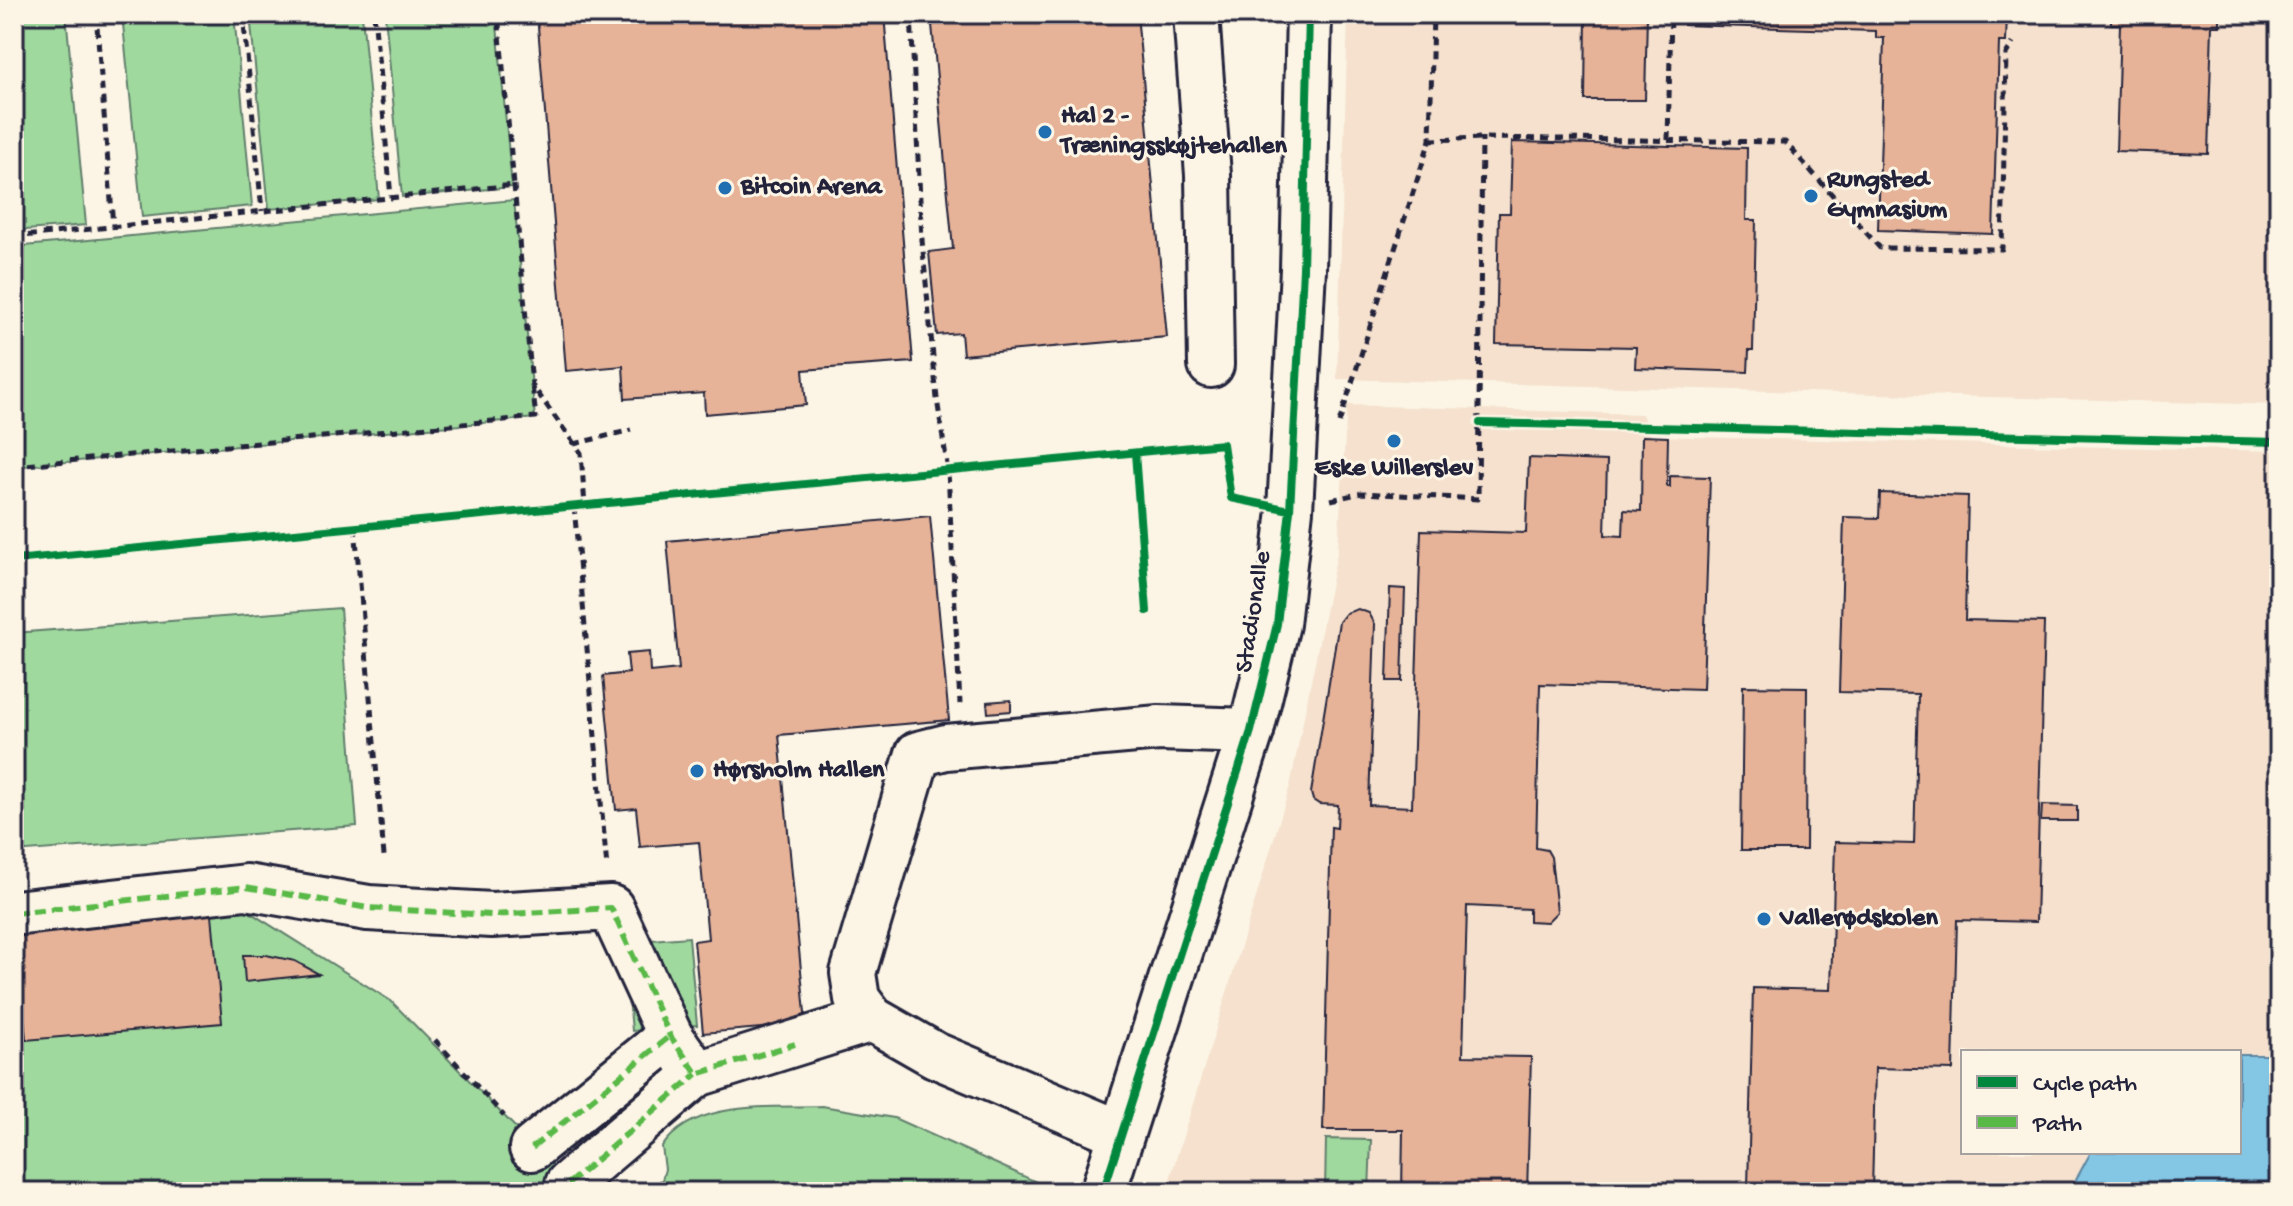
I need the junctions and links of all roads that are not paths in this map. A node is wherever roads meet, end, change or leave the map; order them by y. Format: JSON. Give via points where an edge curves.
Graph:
{"nodes":[{"id":1,"x":1196,"y":14,"type":"edge"},
{"id":2,"x":1309,"y":14,"type":"edge"},
{"id":3,"x":1211,"y":365,"type":"dead end"},
{"id":4,"x":1251,"y":731,"type":"junction"},
{"id":5,"x":14,"y":913,"type":"edge"},
{"id":6,"x":872,"y":1019,"type":"junction"},
{"id":7,"x":670,"y":1036,"type":"junction"},
{"id":8,"x":697,"y":1074,"type":"junction"},
{"id":9,"x":1120,"y":1133,"type":"junction"},
{"id":10,"x":532,"y":1148,"type":"dead end"},
{"id":11,"x":568,"y":1184,"type":"dead end"},
{"id":12,"x":1103,"y":1192,"type":"edge"}],
"edges":[{"from":1,"to":3,"type":"street","via":[[1208,175]]},
{"from":2,"to":4,"type":"street","name":"Stadionalle","via":[[1290,510],[1277,624]]},
{"from":4,"to":6,"type":"street","via":[[1159,728],[962,745],[918,754],[853,973],[857,999]]},
{"from":4,"to":9,"type":"street","name":"Stadionalle"},
{"from":5,"to":7,"type":"street","via":[[246,887],[368,908],[492,915],[611,908]]},
{"from":6,"to":8,"type":"street"},
{"from":6,"to":9,"type":"street","via":[[935,1055]]},
{"from":7,"to":8,"type":"street"},
{"from":7,"to":10,"type":"street"},
{"from":8,"to":11,"type":"street"},
{"from":9,"to":12,"type":"street","name":"Stadionalle"}]}
